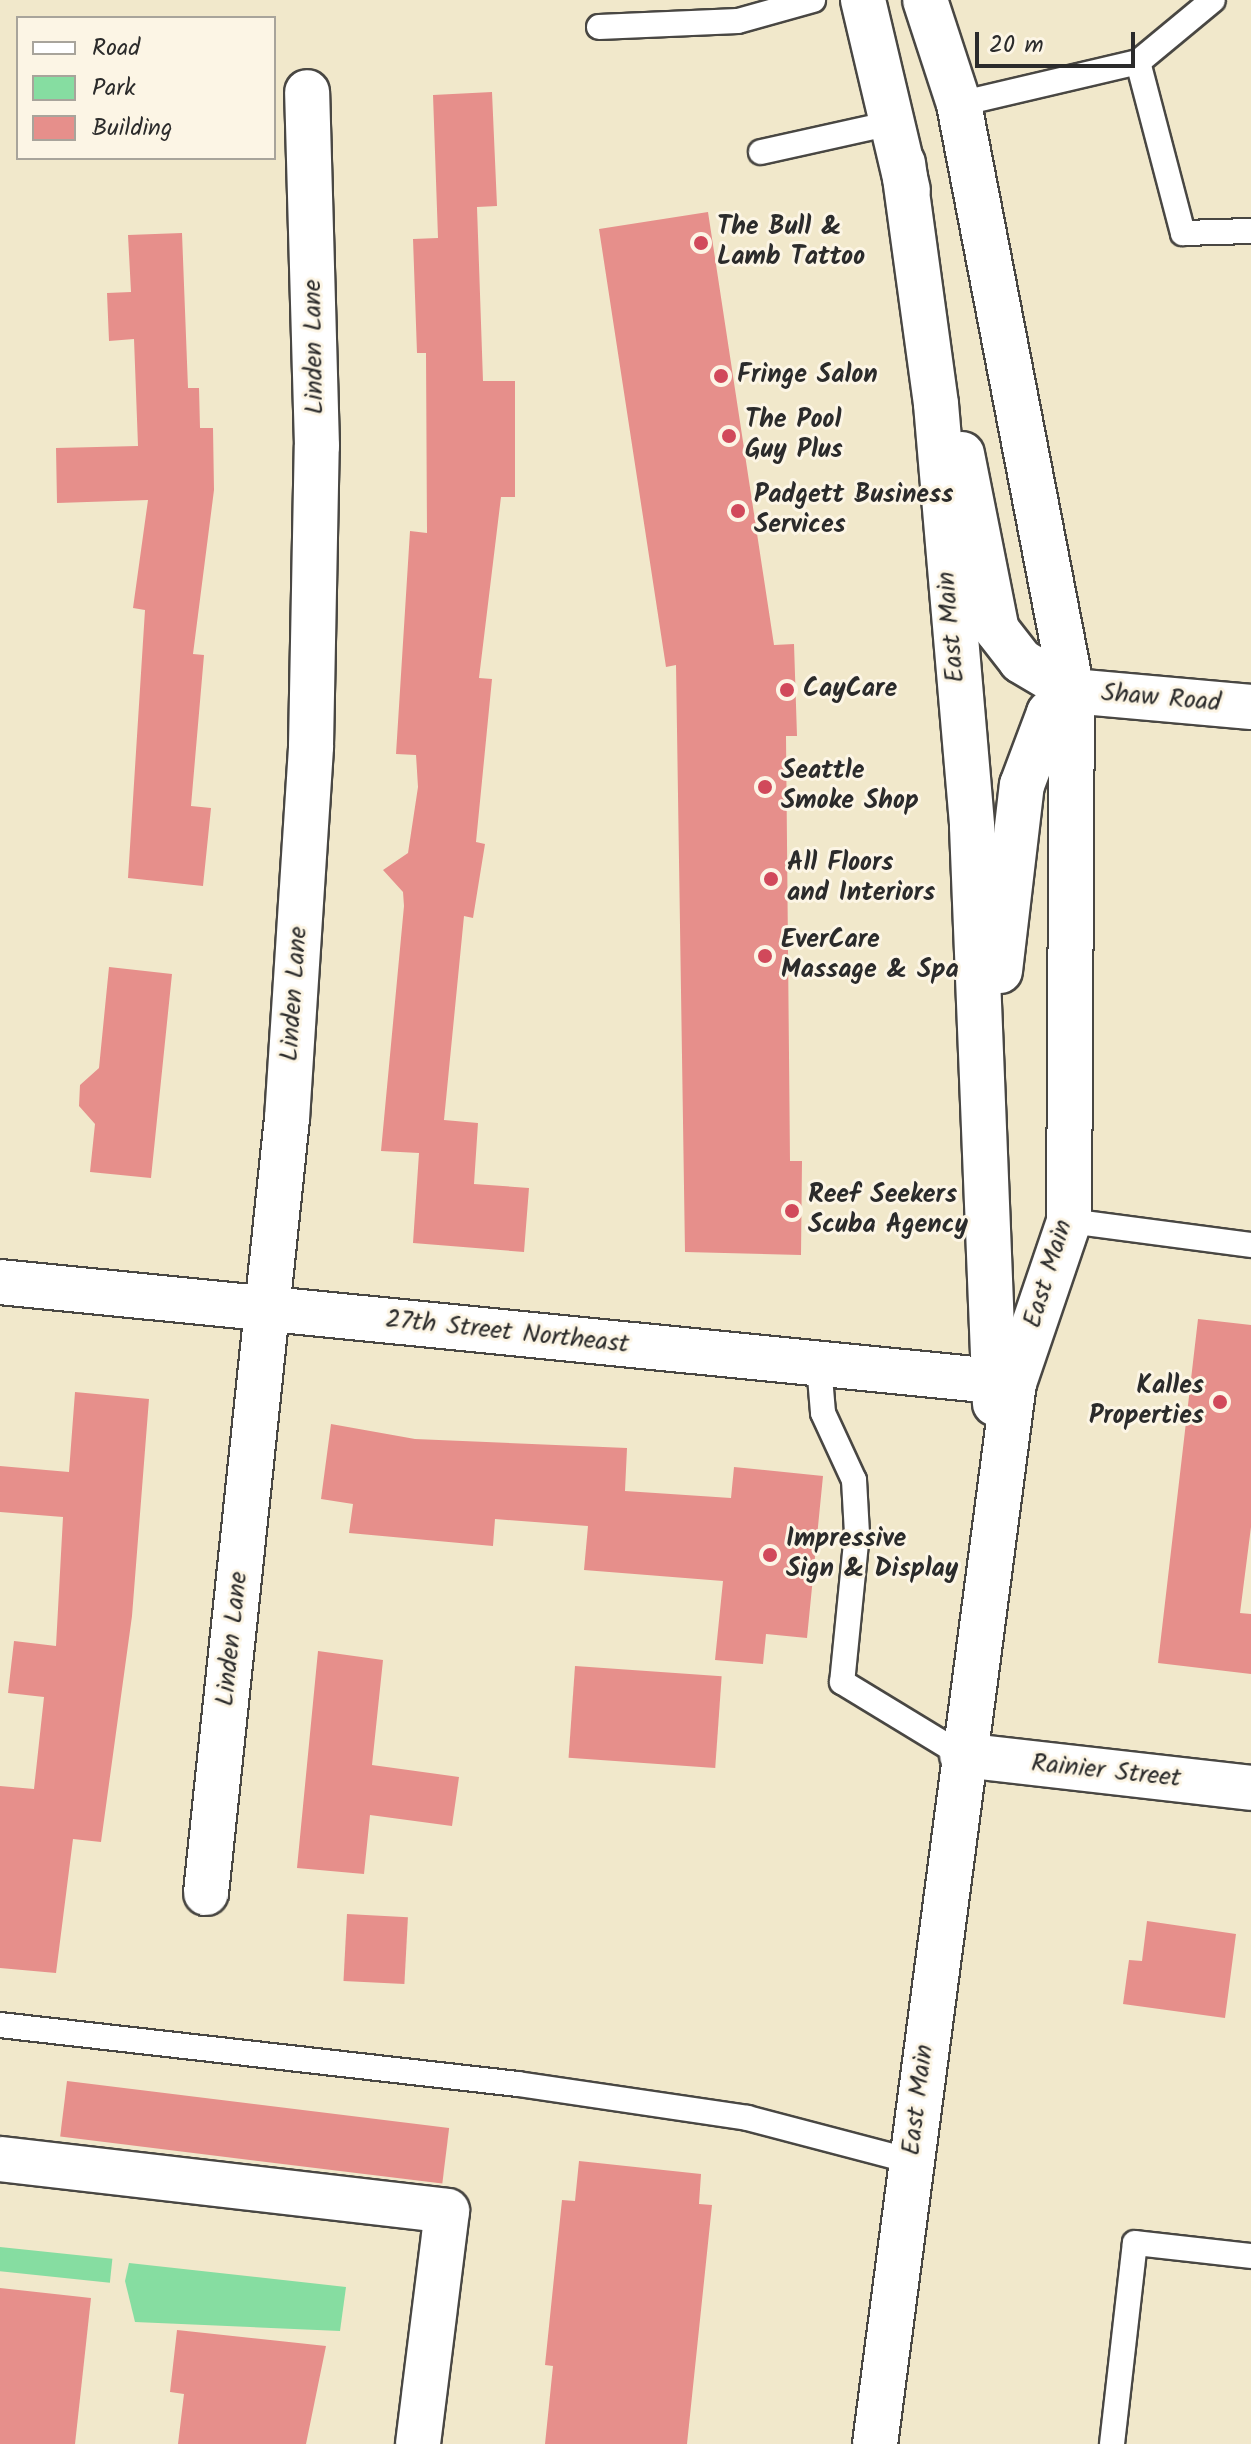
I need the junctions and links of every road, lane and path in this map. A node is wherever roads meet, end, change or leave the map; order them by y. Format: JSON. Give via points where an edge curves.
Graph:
{"nodes":[{"id":1,"x":813,"y":0,"type":"edge"},
{"id":2,"x":863,"y":0,"type":"edge"},
{"id":3,"x":925,"y":0,"type":"edge"},
{"id":4,"x":1213,"y":0,"type":"edge"},
{"id":5,"x":599,"y":27,"type":"dead end"},
{"id":6,"x":1138,"y":62,"type":"junction"},
{"id":7,"x":307,"y":92,"type":"dead end"},
{"id":8,"x":959,"y":104,"type":"junction"},
{"id":9,"x":898,"y":143,"type":"junction"},
{"id":10,"x":761,"y":152,"type":"dead end"},
{"id":11,"x":1251,"y":231,"type":"edge"},
{"id":12,"x":1072,"y":691,"type":"junction"},
{"id":13,"x":1251,"y":707,"type":"edge"},
{"id":14,"x":983,"y":1141,"type":"junction"},
{"id":15,"x":1069,"y":1221,"type":"junction"},
{"id":16,"x":1251,"y":1245,"type":"edge"},
{"id":17,"x":0,"y":1282,"type":"edge"},
{"id":18,"x":268,"y":1309,"type":"junction"},
{"id":19,"x":819,"y":1365,"type":"junction"},
{"id":20,"x":1006,"y":1383,"type":"junction"},
{"id":21,"x":962,"y":1755,"type":"junction"},
{"id":22,"x":1251,"y":1788,"type":"edge"},
{"id":23,"x":206,"y":1893,"type":"dead end"},
{"id":24,"x":0,"y":2025,"type":"edge"},
{"id":25,"x":0,"y":2159,"type":"edge"},
{"id":26,"x":911,"y":2161,"type":"junction"},
{"id":27,"x":1251,"y":2256,"type":"edge"},
{"id":28,"x":418,"y":2444,"type":"edge"},
{"id":29,"x":875,"y":2444,"type":"edge"},
{"id":30,"x":1112,"y":2444,"type":"edge"}],
"edges":[{"from":1,"to":5,"type":"lane","via":[[738,21]]},
{"from":2,"to":9,"type":"main road","name":"East Main"},
{"from":3,"to":8,"type":"main road","name":"East Main"},
{"from":4,"to":6,"type":"lane"},
{"from":6,"to":8,"type":"lane"},
{"from":6,"to":11,"type":"lane","via":[[1183,233]]},
{"from":7,"to":18,"type":"main road","name":"Linden Lane","via":[[317,446],[311,746]]},
{"from":8,"to":12,"type":"main road","name":"East Main"},
{"from":9,"to":10,"type":"lane"},
{"from":9,"to":12,"type":"main road","name":"East Main","via":[[997,630],[1021,661]]},
{"from":9,"to":14,"type":"main road","name":"East Main","via":[[936,404],[972,827]]},
{"from":12,"to":13,"type":"main road","name":"Shaw Road"},
{"from":12,"to":14,"type":"main road","name":"East Main","via":[[1049,713],[1022,785]]},
{"from":12,"to":15,"type":"main road","name":"East Main"},
{"from":14,"to":20,"type":"main road","name":"East Main"},
{"from":15,"to":16,"type":"lane"},
{"from":15,"to":20,"type":"main road","name":"East Main"},
{"from":17,"to":18,"type":"main road","name":"27th Street Northeast"},
{"from":18,"to":19,"type":"main road","name":"27th Street Northeast"},
{"from":18,"to":23,"type":"main road","name":"Linden Lane"},
{"from":19,"to":20,"type":"main road","name":"27th Street Northeast"},
{"from":19,"to":21,"type":"lane","via":[[823,1413],[854,1480],[857,1533],[842,1682]]},
{"from":20,"to":21,"type":"main road","name":"East Main"},
{"from":21,"to":22,"type":"main road","name":"Rainier Street"},
{"from":21,"to":26,"type":"main road","name":"East Main"},
{"from":24,"to":26,"type":"lane","via":[[533,2086],[747,2118]]},
{"from":25,"to":28,"type":"main road","via":[[447,2211]]},
{"from":26,"to":29,"type":"main road","name":"East Main"},
{"from":27,"to":30,"type":"lane","via":[[1135,2243]]}]}
